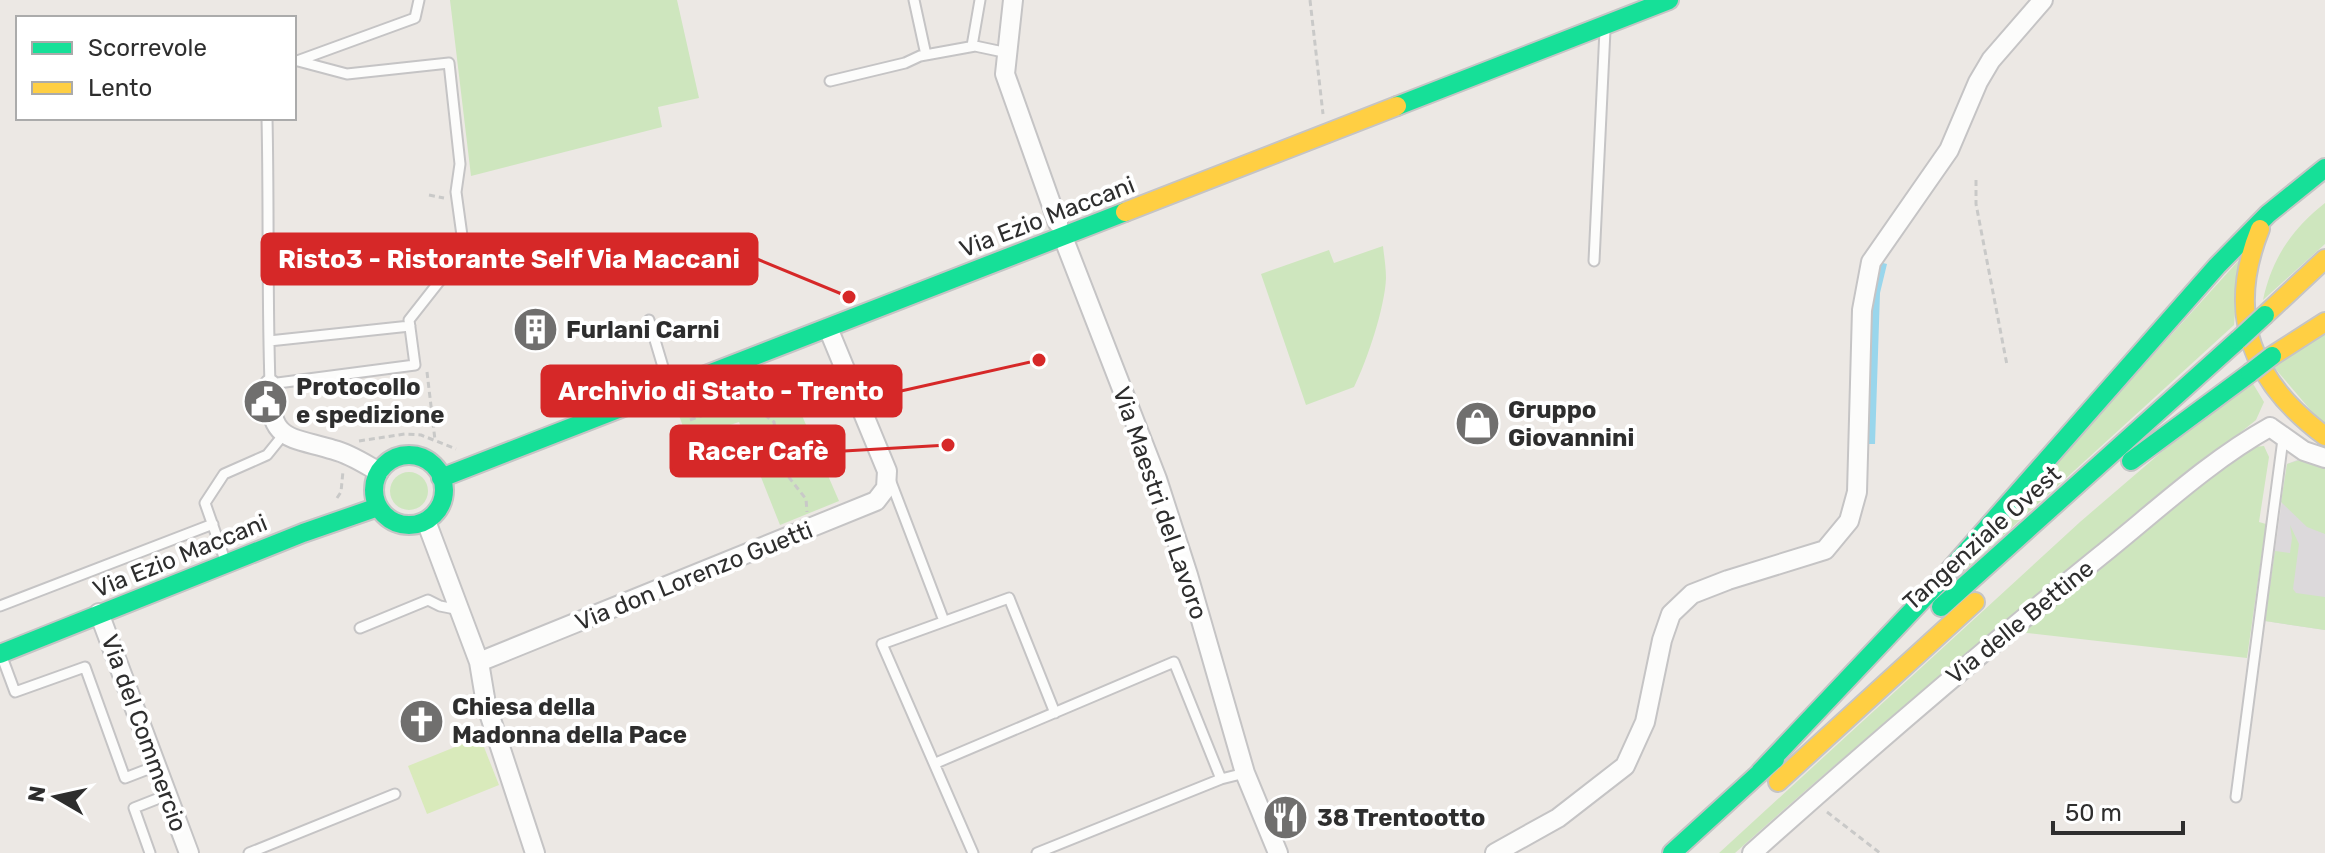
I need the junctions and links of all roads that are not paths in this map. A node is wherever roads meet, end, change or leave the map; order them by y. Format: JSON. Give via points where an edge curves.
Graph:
{"nodes":[{"id":1,"x":419,"y":0,"type":"edge"},
{"id":2,"x":914,"y":0,"type":"edge"},
{"id":3,"x":980,"y":0,"type":"edge"},
{"id":4,"x":1013,"y":0,"type":"edge"},
{"id":5,"x":1669,"y":0,"type":"edge"},
{"id":6,"x":2043,"y":0,"type":"edge"},
{"id":7,"x":1606,"y":26,"type":"junction"},
{"id":8,"x":972,"y":46,"type":"junction"},
{"id":9,"x":1008,"y":53,"type":"junction"},
{"id":10,"x":926,"y":55,"type":"junction"},
{"id":11,"x":296,"y":61,"type":"edge"},
{"id":12,"x":830,"y":81,"type":"dead end"},
{"id":13,"x":267,"y":120,"type":"edge"},
{"id":14,"x":2325,"y":168,"type":"edge"},
{"id":15,"x":2268,"y":214,"type":"junction"},
{"id":16,"x":1061,"y":230,"type":"junction"},
{"id":17,"x":2275,"y":244,"type":"dead end"},
{"id":18,"x":2325,"y":259,"type":"edge"},
{"id":19,"x":1594,"y":261,"type":"dead end"},
{"id":20,"x":2325,"y":283,"type":"edge"},
{"id":21,"x":649,"y":320,"type":"dead end"},
{"id":22,"x":2325,"y":322,"type":"edge"},
{"id":23,"x":410,"y":326,"type":"junction"},
{"id":24,"x":828,"y":328,"type":"junction"},
{"id":25,"x":269,"y":341,"type":"junction"},
{"id":26,"x":2250,"y":350,"type":"junction"},
{"id":27,"x":270,"y":384,"type":"junction"},
{"id":28,"x":2274,"y":389,"type":"junction"},
{"id":29,"x":670,"y":390,"type":"junction"},
{"id":30,"x":2277,"y":433,"type":"junction"},
{"id":31,"x":284,"y":434,"type":"junction"},
{"id":32,"x":2325,"y":436,"type":"edge"},
{"id":33,"x":2325,"y":458,"type":"edge"},
{"id":34,"x":887,"y":471,"type":"junction"},
{"id":35,"x":379,"y":472,"type":"junction"},
{"id":36,"x":441,"y":478,"type":"junction"},
{"id":37,"x":378,"y":507,"type":"junction"},
{"id":38,"x":426,"y":521,"type":"junction"},
{"id":39,"x":213,"y":524,"type":"junction"},
{"id":40,"x":226,"y":563,"type":"junction"},
{"id":41,"x":2006,"y":573,"type":"dead end"},
{"id":42,"x":1983,"y":595,"type":"dead end"},
{"id":43,"x":0,"y":606,"type":"edge"},
{"id":44,"x":460,"y":610,"type":"junction"},
{"id":45,"x":99,"y":613,"type":"junction"},
{"id":46,"x":944,"y":621,"type":"junction"},
{"id":47,"x":360,"y":628,"type":"dead end"},
{"id":48,"x":0,"y":654,"type":"edge"},
{"id":49,"x":479,"y":662,"type":"junction"},
{"id":50,"x":1055,"y":713,"type":"junction"},
{"id":51,"x":936,"y":763,"type":"junction"},
{"id":52,"x":156,"y":766,"type":"junction"},
{"id":53,"x":1760,"y":772,"type":"junction"},
{"id":54,"x":1245,"y":773,"type":"junction"},
{"id":55,"x":1221,"y":779,"type":"junction"},
{"id":56,"x":395,"y":794,"type":"dead end"},
{"id":57,"x":167,"y":795,"type":"junction"},
{"id":58,"x":2236,"y":797,"type":"dead end"},
{"id":59,"x":1760,"y":799,"type":"dead end"},
{"id":60,"x":150,"y":853,"type":"edge"},
{"id":61,"x":189,"y":853,"type":"edge"},
{"id":62,"x":249,"y":853,"type":"edge"},
{"id":63,"x":535,"y":853,"type":"edge"},
{"id":64,"x":973,"y":853,"type":"edge"},
{"id":65,"x":1037,"y":853,"type":"edge"},
{"id":66,"x":1278,"y":853,"type":"edge"},
{"id":67,"x":1495,"y":853,"type":"edge"},
{"id":68,"x":1672,"y":853,"type":"edge"},
{"id":69,"x":1752,"y":853,"type":"edge"}],
"edges":[{"from":1,"to":11,"type":"lane","via":[[415,18]]},
{"from":2,"to":10,"type":"lane"},
{"from":3,"to":8,"type":"lane"},
{"from":4,"to":9,"type":"street","name":"Via Ezio Maccani"},
{"from":5,"to":7,"type":"main road","name":"Via Ezio Maccani"},
{"from":6,"to":67,"type":"street","via":[[1991,60],[1949,150],[1871,262],[1862,310],[1857,492],[1849,521],[1825,550],[1692,594],[1671,614],[1645,722],[1625,766],[1558,818]]},
{"from":7,"to":16,"type":"main road","name":"Via Ezio Maccani"},
{"from":7,"to":19,"type":"lane"},
{"from":8,"to":9,"type":"lane"},
{"from":8,"to":10,"type":"lane"},
{"from":9,"to":16,"type":"street","name":"Via Ezio Maccani","via":[[1005,74]]},
{"from":10,"to":12,"type":"lane"},
{"from":11,"to":23,"type":"lane","via":[[347,74],[449,63],[464,250],[409,320]]},
{"from":13,"to":25,"type":"lane"},
{"from":14,"to":15,"type":"main road"},
{"from":15,"to":26,"type":"main road","via":[[2255,237],[2243,291]]},
{"from":15,"to":53,"type":"main road","via":[[1942,579]]},
{"from":16,"to":24,"type":"main road","name":"Via Ezio Maccani"},
{"from":16,"to":54,"type":"street","name":"Via Maestri del Lavoro","via":[[1157,479]]},
{"from":17,"to":26,"type":"main road","via":[[2258,288]]},
{"from":18,"to":26,"type":"main road","name":"Tangenziale Ovest","bridge":true,"via":[[2265,315]]},
{"from":20,"to":26,"type":"main road","name":"Tangenziale Ovest"},
{"from":21,"to":29,"type":"lane"},
{"from":22,"to":26,"type":"main road","bridge":true,"via":[[2272,356]]},
{"from":23,"to":25,"type":"lane"},
{"from":23,"to":27,"type":"lane","via":[[421,364]]},
{"from":24,"to":29,"type":"main road","name":"Via Ezio Maccani"},
{"from":24,"to":34,"type":"street"},
{"from":25,"to":27,"type":"lane"},
{"from":26,"to":28,"type":"main road"},
{"from":26,"to":41,"type":"main road","name":"Tangenziale Ovest"},
{"from":26,"to":53,"type":"main road","name":"Tangenziale Ovest"},
{"from":27,"to":31,"type":"street","via":[[274,421]]},
{"from":28,"to":30,"type":"street"},
{"from":28,"to":32,"type":"main road","via":[[2295,416]]},
{"from":29,"to":36,"type":"main road","name":"Via Ezio Maccani"},
{"from":30,"to":33,"type":"street"},
{"from":30,"to":58,"type":"lane"},
{"from":30,"to":69,"type":"street","name":"Via delle Bettine","via":[[2192,482],[1863,752]]},
{"from":31,"to":35,"type":"street","via":[[337,450]]},
{"from":31,"to":39,"type":"lane","via":[[267,455],[224,474],[205,503]]},
{"from":34,"to":46,"type":"lane"},
{"from":34,"to":49,"type":"street","name":"Via don Lorenzo Guetti","via":[[886,488],[861,509]]},
{"from":35,"to":36,"type":"main road","via":[[394,459],[414,456],[432,464]]},
{"from":35,"to":37,"type":"main road","via":[[374,489]]},
{"from":36,"to":38,"type":"main road","via":[[440,505]]},
{"from":37,"to":38,"type":"main road","via":[[398,523]]},
{"from":37,"to":40,"type":"main road","name":"Via Ezio Maccani"},
{"from":38,"to":44,"type":"street"},
{"from":39,"to":40,"type":"lane"},
{"from":39,"to":43,"type":"lane"},
{"from":40,"to":45,"type":"main road","name":"Via Ezio Maccani"},
{"from":42,"to":59,"type":"main road","name":"Tangenziale Ovest"},
{"from":44,"to":47,"type":"lane","via":[[428,600]]},
{"from":44,"to":49,"type":"street"},
{"from":45,"to":48,"type":"main road","name":"Via Ezio Maccani"},
{"from":45,"to":52,"type":"street","name":"Via del Commercio"},
{"from":46,"to":50,"type":"lane","via":[[1009,598]]},
{"from":46,"to":51,"type":"lane","via":[[882,644]]},
{"from":48,"to":52,"type":"lane","via":[[15,692],[85,667],[125,778]]},
{"from":49,"to":63,"type":"street","via":[[521,827]]},
{"from":50,"to":51,"type":"lane"},
{"from":50,"to":55,"type":"lane","via":[[1174,662]]},
{"from":51,"to":64,"type":"lane"},
{"from":52,"to":57,"type":"street","name":"Via del Commercio"},
{"from":53,"to":68,"type":"main road","name":"Tangenziale Ovest"},
{"from":54,"to":55,"type":"lane"},
{"from":54,"to":66,"type":"street","name":"Via Maestri del Lavoro"},
{"from":55,"to":65,"type":"lane"},
{"from":56,"to":62,"type":"lane"},
{"from":57,"to":60,"type":"lane","via":[[134,808]]},
{"from":57,"to":61,"type":"street","name":"Via del Commercio"}]}
